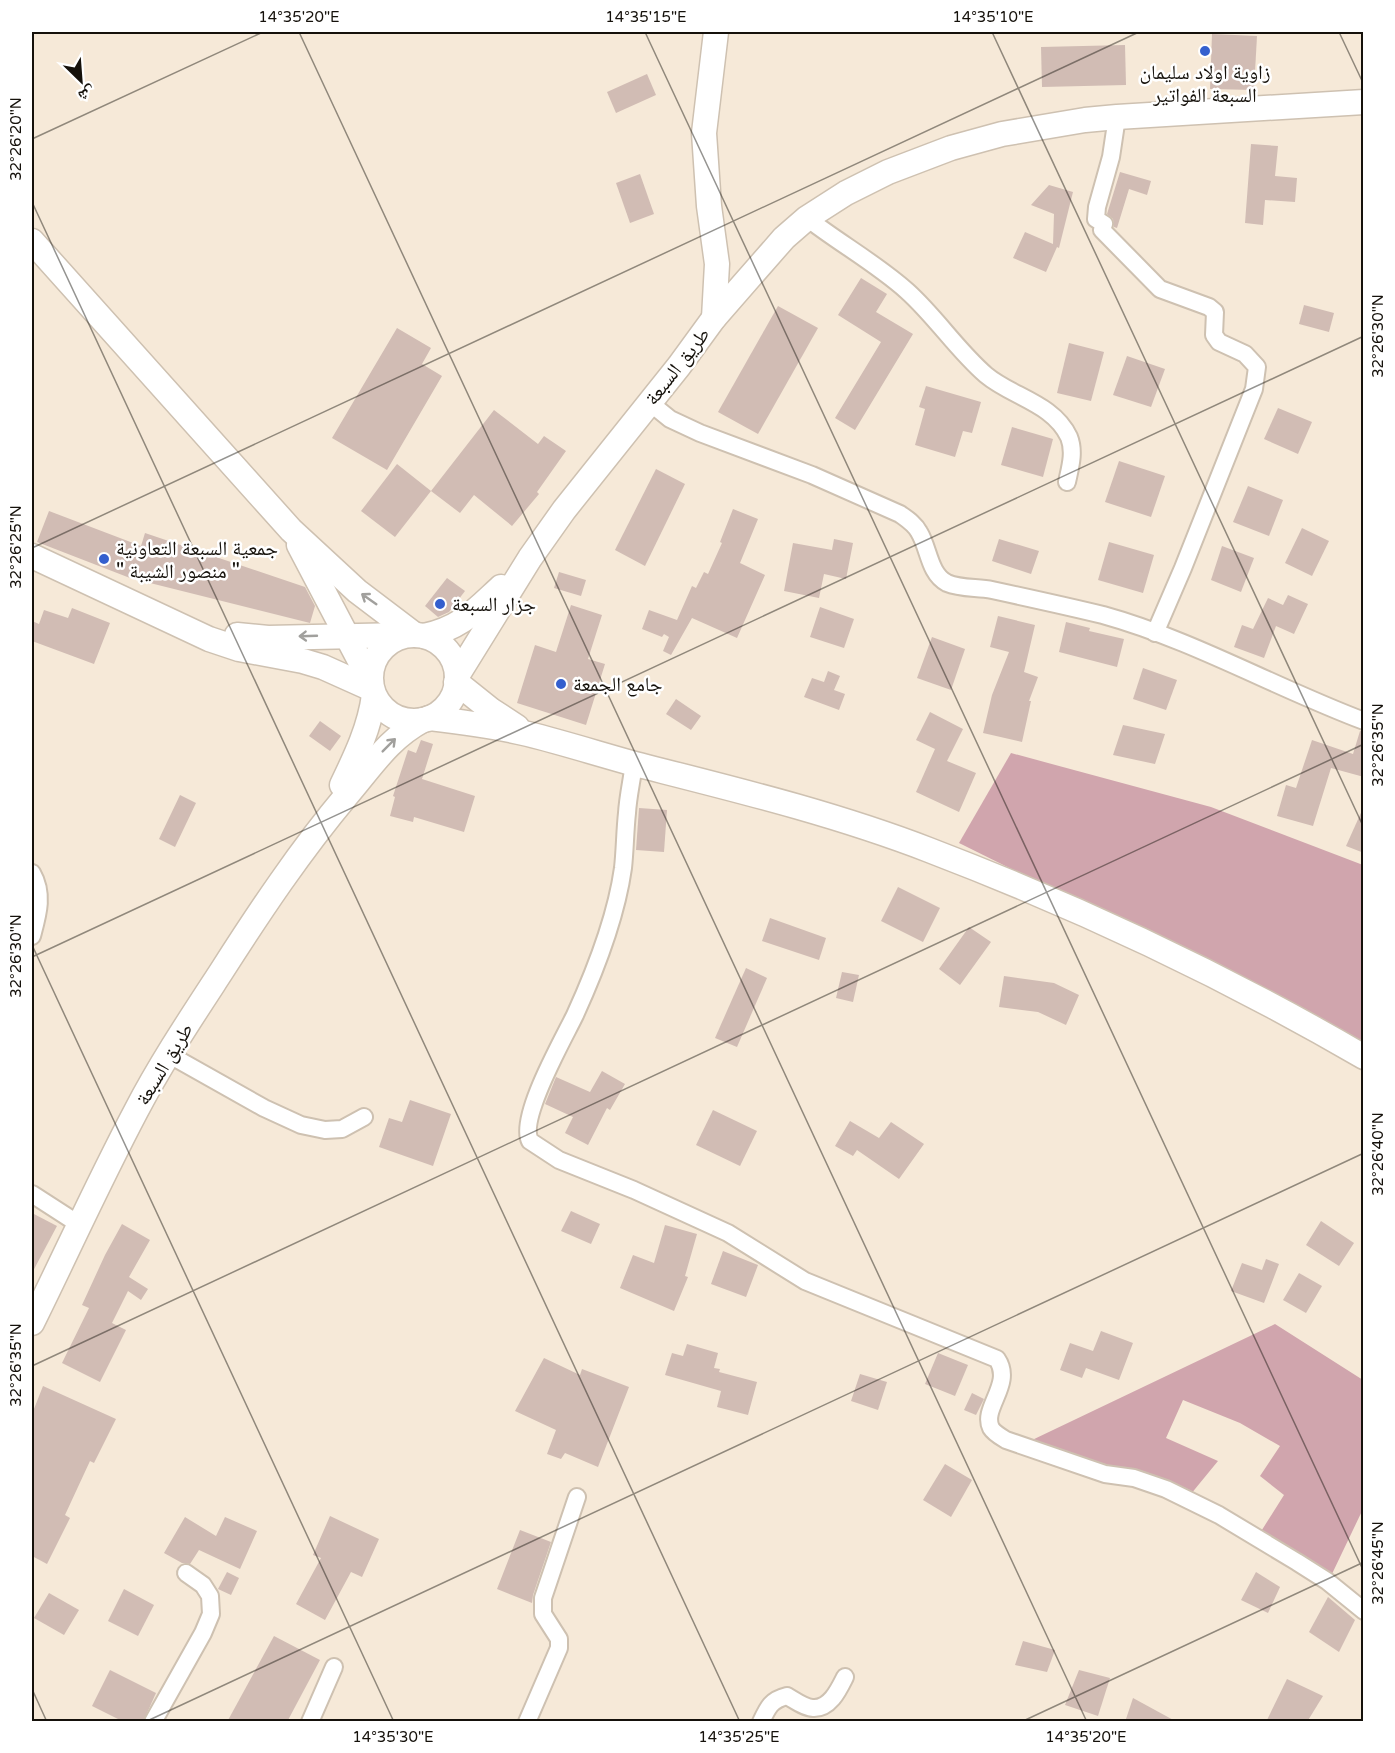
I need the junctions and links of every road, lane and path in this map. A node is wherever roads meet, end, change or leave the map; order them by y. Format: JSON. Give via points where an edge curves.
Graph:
{"nodes":[{"id":1,"x":716,"y":32,"type":"edge"},
{"id":2,"x":1364,"y":102,"type":"edge"},
{"id":3,"x":1117,"y":117,"type":"junction"},
{"id":4,"x":807,"y":218,"type":"junction"},
{"id":5,"x":32,"y":241,"type":"edge"},
{"id":6,"x":714,"y":318,"type":"junction"},
{"id":7,"x":649,"y":402,"type":"junction"},
{"id":8,"x":1067,"y":482,"type":"dead end"},
{"id":9,"x":291,"y":530,"type":"junction"},
{"id":10,"x":32,"y":556,"type":"edge"},
{"id":11,"x":530,"y":558,"type":"junction"},
{"id":12,"x":187,"y":630,"type":"junction"},
{"id":13,"x":1155,"y":633,"type":"junction"},
{"id":14,"x":346,"y":635,"type":"junction"},
{"id":15,"x":416,"y":635,"type":"junction"},
{"id":16,"x":457,"y":679,"type":"junction"},
{"id":17,"x":372,"y":689,"type":"junction"},
{"id":18,"x":426,"y":719,"type":"junction"},
{"id":19,"x":1364,"y":721,"type":"edge"},
{"id":20,"x":527,"y":733,"type":"junction"},
{"id":21,"x":634,"y":763,"type":"junction"},
{"id":22,"x":324,"y":822,"type":"junction"},
{"id":23,"x":32,"y":873,"type":"edge"},
{"id":24,"x":32,"y":936,"type":"edge"},
{"id":25,"x":168,"y":1054,"type":"junction"},
{"id":26,"x":1364,"y":1057,"type":"edge"},
{"id":27,"x":364,"y":1117,"type":"dead end"},
{"id":28,"x":32,"y":1194,"type":"edge"},
{"id":29,"x":80,"y":1225,"type":"junction"},
{"id":30,"x":32,"y":1323,"type":"edge"},
{"id":31,"x":577,"y":1497,"type":"dead end"},
{"id":32,"x":186,"y":1573,"type":"dead end"},
{"id":33,"x":1364,"y":1611,"type":"edge"},
{"id":34,"x":334,"y":1667,"type":"dead end"},
{"id":35,"x":845,"y":1677,"type":"dead end"},
{"id":36,"x":153,"y":1722,"type":"edge"},
{"id":37,"x":310,"y":1722,"type":"edge"},
{"id":38,"x":527,"y":1722,"type":"edge"},
{"id":39,"x":761,"y":1722,"type":"edge"}],
"edges":[{"from":1,"to":6,"type":"street","name":"طريق السبعة","via":[[704,133],[717,264]]},
{"from":2,"to":3,"type":"street"},
{"from":3,"to":4,"type":"street","via":[[1002,134],[951,148],[888,172]]},
{"from":3,"to":13,"type":"street","via":[[1111,157],[1096,207],[1096,219],[1104,224],[1102,230],[1160,289],[1215,312],[1214,335],[1219,342],[1245,354],[1257,367],[1254,389]]},
{"from":4,"to":6,"type":"street","via":[[784,238]]},
{"from":4,"to":8,"type":"street","via":[[905,290],[935,317],[987,376],[1053,417],[1069,437],[1072,455]]},
{"from":5,"to":9,"type":"street"},
{"from":6,"to":7,"type":"street","name":"طريق السبعة"},
{"from":7,"to":11,"type":"street","name":"طريق السبعة"},
{"from":7,"to":13,"type":"street","via":[[670,419],[700,433],[812,475],[900,514],[920,533],[935,572],[946,582],[1104,616]]},
{"from":9,"to":14,"type":"street"},
{"from":15,"to":9,"type":"street","one_way":true,"via":[[357,591]]},
{"from":10,"to":12,"type":"street"},
{"from":11,"to":15,"type":"street","name":"طريق السبعة","via":[[472,615],[446,630]]},
{"from":11,"to":16,"type":"street","name":"طريق السبعة"},
{"from":14,"to":12,"type":"street","one_way":true,"via":[[268,638]]},
{"from":12,"to":17,"type":"street","via":[[238,649],[323,667]]},
{"from":13,"to":19,"type":"street"},
{"from":14,"to":15,"type":"street"},
{"from":14,"to":17,"type":"street"},
{"from":15,"to":16,"type":"street","via":[[437,642],[447,651]]},
{"from":15,"to":17,"type":"street","via":[[393,640],[380,651],[372,666]]},
{"from":16,"to":18,"type":"street","via":[[450,700],[438,714]]},
{"from":16,"to":20,"type":"street","via":[[491,710]]},
{"from":17,"to":18,"type":"street","via":[[382,707],[394,716]]},
{"from":17,"to":22,"type":"street","via":[[367,729]]},
{"from":18,"to":20,"type":"street"},
{"from":22,"to":18,"type":"street","one_way":true,"via":[[388,745],[405,729]]},
{"from":20,"to":21,"type":"street"},
{"from":21,"to":26,"type":"street","via":[[742,790],[927,849],[1125,932],[1304,1022]]},
{"from":21,"to":33,"type":"street","via":[[623,868],[612,916],[579,1006],[538,1089],[527,1132],[530,1141],[559,1160],[728,1233],[805,1281],[997,1359],[1003,1375],[989,1416],[990,1427],[996,1434],[1095,1470],[1166,1489],[1219,1515],[1297,1562]]},
{"from":22,"to":25,"type":"street","name":"طريق السبعة","via":[[262,908]]},
{"from":23,"to":24,"type":"street","via":[[40,902]]},
{"from":25,"to":27,"type":"street","via":[[302,1125],[342,1130]]},
{"from":25,"to":29,"type":"street","name":"طريق السبعة","via":[[99,1181]]},
{"from":28,"to":29,"type":"street"},
{"from":29,"to":30,"type":"street","name":"طريق السبعة"},
{"from":31,"to":38,"type":"street","via":[[543,1598],[543,1614],[559,1639],[559,1648]]},
{"from":32,"to":36,"type":"street","via":[[210,1596],[211,1614]]},
{"from":34,"to":37,"type":"street"},
{"from":35,"to":39,"type":"street","via":[[824,1706],[812,1708],[787,1696],[775,1699]]}]}
